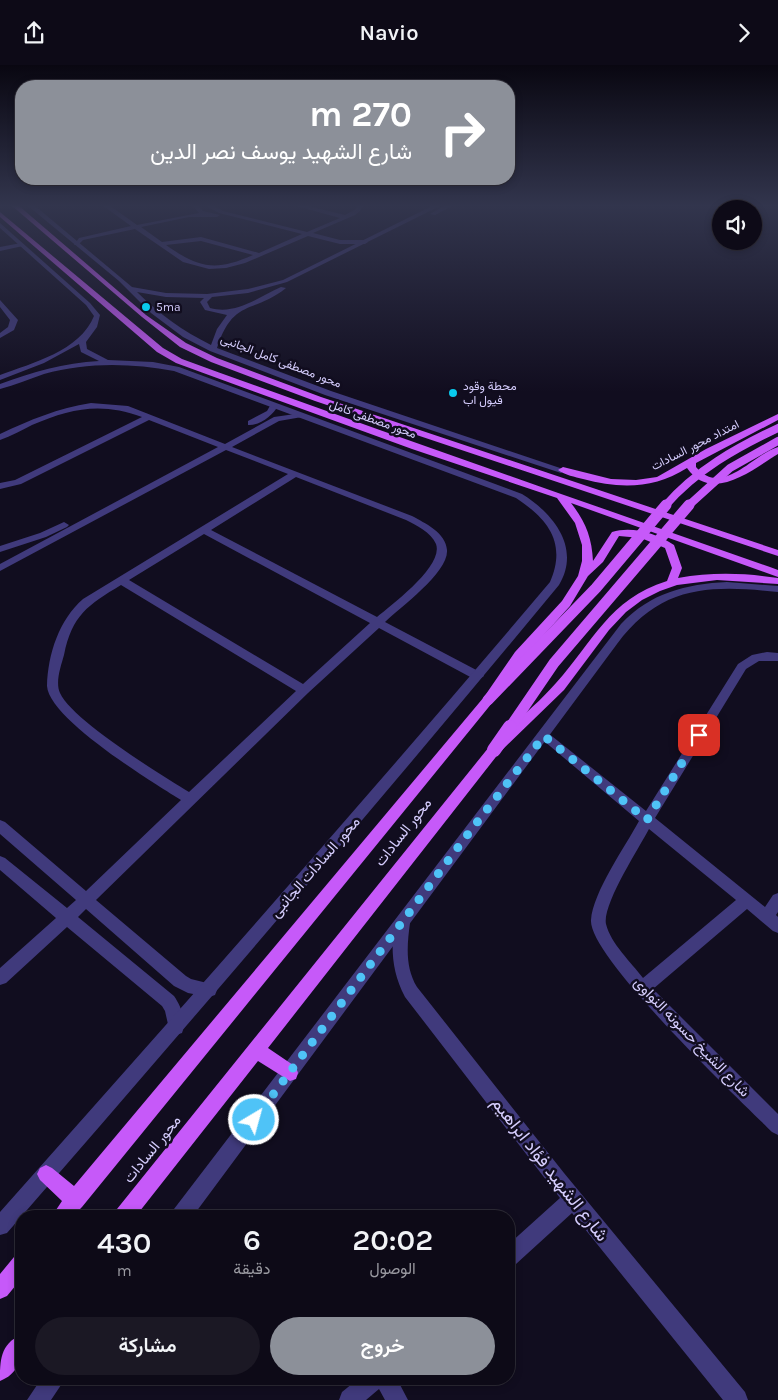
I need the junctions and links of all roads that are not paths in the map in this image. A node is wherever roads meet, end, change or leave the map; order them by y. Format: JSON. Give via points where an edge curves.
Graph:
{"nodes":[{"id":1,"x":47,"y":267,"type":"edge"},
{"id":2,"x":64,"y":267,"type":"edge"},
{"id":3,"x":86,"y":267,"type":"edge"},
{"id":4,"x":104,"y":267,"type":"edge"},
{"id":5,"x":312,"y":267,"type":"edge"},
{"id":6,"x":324,"y":267,"type":"edge"},
{"id":7,"x":128,"y":287,"type":"junction"},
{"id":8,"x":113,"y":291,"type":"junction"},
{"id":9,"x":211,"y":295,"type":"junction"},
{"id":10,"x":102,"y":300,"type":"junction"},
{"id":11,"x":0,"y":302,"type":"edge"},
{"id":12,"x":94,"y":309,"type":"junction"},
{"id":13,"x":234,"y":312,"type":"junction"},
{"id":14,"x":0,"y":336,"type":"edge"},
{"id":15,"x":84,"y":338,"type":"junction"},
{"id":16,"x":180,"y":343,"type":"junction"},
{"id":17,"x":213,"y":349,"type":"junction"},
{"id":18,"x":160,"y":351,"type":"junction"},
{"id":19,"x":194,"y":351,"type":"junction"},
{"id":20,"x":117,"y":361,"type":"junction"},
{"id":21,"x":179,"y":361,"type":"junction"},
{"id":22,"x":0,"y":378,"type":"edge"},
{"id":23,"x":0,"y":387,"type":"edge"},
{"id":24,"x":328,"y":393,"type":"junction"},
{"id":25,"x":318,"y":399,"type":"junction"},
{"id":26,"x":274,"y":405,"type":"junction"},
{"id":27,"x":299,"y":415,"type":"junction"},
{"id":28,"x":149,"y":417,"type":"junction"},
{"id":29,"x":331,"y":417,"type":"junction"},
{"id":30,"x":778,"y":417,"type":"edge"},
{"id":31,"x":321,"y":423,"type":"junction"},
{"id":32,"x":778,"y":428,"type":"edge"},
{"id":33,"x":0,"y":437,"type":"edge"},
{"id":34,"x":467,"y":439,"type":"junction"},
{"id":35,"x":778,"y":441,"type":"edge"},
{"id":36,"x":216,"y":443,"type":"junction"},
{"id":37,"x":460,"y":445,"type":"junction"},
{"id":38,"x":226,"y":447,"type":"junction"},
{"id":39,"x":778,"y":450,"type":"edge"},
{"id":40,"x":692,"y":461,"type":"junction"},
{"id":41,"x":557,"y":473,"type":"junction"},
{"id":42,"x":295,"y":474,"type":"junction"},
{"id":43,"x":0,"y":486,"type":"edge"},
{"id":44,"x":560,"y":496,"type":"junction"},
{"id":45,"x":204,"y":530,"type":"junction"},
{"id":46,"x":0,"y":549,"type":"edge"},
{"id":47,"x":778,"y":553,"type":"edge"},
{"id":48,"x":0,"y":568,"type":"edge"},
{"id":49,"x":585,"y":574,"type":"junction"},
{"id":50,"x":778,"y":574,"type":"edge"},
{"id":51,"x":121,"y":580,"type":"junction"},
{"id":52,"x":778,"y":581,"type":"edge"},
{"id":53,"x":671,"y":584,"type":"junction"},
{"id":54,"x":778,"y":589,"type":"edge"},
{"id":55,"x":377,"y":624,"type":"junction"},
{"id":56,"x":778,"y":657,"type":"edge"},
{"id":57,"x":478,"y":676,"type":"junction"},
{"id":58,"x":304,"y":689,"type":"junction"},
{"id":59,"x":488,"y":700,"type":"junction"},
{"id":60,"x":544,"y":736,"type":"junction"},
{"id":61,"x":494,"y":750,"type":"junction"},
{"id":62,"x":189,"y":799,"type":"junction"},
{"id":63,"x":647,"y":820,"type":"junction"},
{"id":64,"x":0,"y":827,"type":"edge"},
{"id":65,"x":0,"y":862,"type":"edge"},
{"id":66,"x":778,"y":899,"type":"edge"},
{"id":67,"x":747,"y":900,"type":"junction"},
{"id":68,"x":85,"y":901,"type":"junction"},
{"id":69,"x":67,"y":917,"type":"junction"},
{"id":70,"x":772,"y":921,"type":"edge"},
{"id":71,"x":402,"y":923,"type":"junction"},
{"id":72,"x":0,"y":978,"type":"edge"},
{"id":73,"x":642,"y":989,"type":"junction"},
{"id":74,"x":209,"y":990,"type":"junction"},
{"id":75,"x":176,"y":1027,"type":"junction"},
{"id":76,"x":256,"y":1050,"type":"junction"},
{"id":77,"x":290,"y":1073,"type":"junction"},
{"id":78,"x":778,"y":1126,"type":"edge"},
{"id":79,"x":46,"y":1175,"type":"junction"},
{"id":80,"x":573,"y":1199,"type":"junction"},
{"id":81,"x":75,"y":1200,"type":"junction"},
{"id":82,"x":66,"y":1210,"type":"edge"},
{"id":83,"x":129,"y":1210,"type":"edge"},
{"id":84,"x":186,"y":1210,"type":"edge"},
{"id":85,"x":0,"y":1226,"type":"edge"},
{"id":86,"x":515,"y":1252,"type":"edge"},
{"id":87,"x":15,"y":1270,"type":"edge"},
{"id":88,"x":0,"y":1289,"type":"edge"},
{"id":89,"x":15,"y":1352,"type":"edge"},
{"id":90,"x":0,"y":1371,"type":"edge"},
{"id":91,"x":49,"y":1385,"type":"edge"},
{"id":92,"x":367,"y":1385,"type":"edge"},
{"id":93,"x":388,"y":1385,"type":"edge"},
{"id":94,"x":38,"y":1400,"type":"edge"},
{"id":95,"x":350,"y":1400,"type":"edge"},
{"id":96,"x":397,"y":1400,"type":"edge"},
{"id":97,"x":737,"y":1400,"type":"edge"}],
"edges":[{"from":1,"to":12,"type":"street"},
{"from":2,"to":10,"type":"main road","name":"محور مصطفى كامل"},
{"from":3,"to":8,"type":"main road","name":"محور مصطفى كامل"},
{"from":4,"to":7,"type":"street","name":"محور مصطفى كامل الجانبى"},
{"from":5,"to":9,"type":"street","via":[[271,286]]},
{"from":6,"to":13,"type":"street"},
{"from":7,"to":8,"type":"main road"},
{"from":7,"to":9,"type":"street","via":[[162,293]]},
{"from":7,"to":17,"type":"street","name":"محور مصطفى كامل الجانبى","via":[[163,320]]},
{"from":8,"to":16,"type":"main road","name":"محور مصطفى كامل"},
{"from":9,"to":13,"type":"street","via":[[203,302],[207,309]]},
{"from":10,"to":12,"type":"main road"},
{"from":10,"to":18,"type":"main road","name":"محور مصطفى كامل"},
{"from":11,"to":14,"type":"street","via":[[14,320],[11,328]]},
{"from":12,"to":15,"type":"street","via":[[98,316],[97,324]]},
{"from":13,"to":17,"type":"street","via":[[224,322]]},
{"from":15,"to":20,"type":"street","via":[[82,346],[87,353]]},
{"from":15,"to":22,"type":"street"},
{"from":16,"to":18,"type":"main road"},
{"from":16,"to":19,"type":"main road","name":"محور مصطفى كامل"},
{"from":17,"to":24,"type":"street","name":"محور مصطفى كامل الجانبى"},
{"from":18,"to":21,"type":"main road","name":"محور مصطفى كامل"},
{"from":19,"to":21,"type":"main road"},
{"from":19,"to":25,"type":"main road","name":"محور مصطفى كامل"},
{"from":20,"to":23,"type":"street","via":[[58,367]]},
{"from":20,"to":26,"type":"street","via":[[184,372]]},
{"from":21,"to":29,"type":"main road","name":"محور مصطفى كامل"},
{"from":24,"to":25,"type":"main road"},
{"from":24,"to":34,"type":"street","name":"محور مصطفى كامل الجانبى"},
{"from":25,"to":37,"type":"main road","name":"محور مصطفى كامل"},
{"from":26,"to":27,"type":"street"},
{"from":26,"to":36,"type":"street","via":[[266,415]]},
{"from":27,"to":31,"type":"street"},
{"from":27,"to":38,"type":"street","via":[[277,419]]},
{"from":28,"to":33,"type":"street","via":[[112,406],[80,406],[59,411]]},
{"from":28,"to":36,"type":"street"},
{"from":28,"to":43,"type":"street","via":[[18,482]]},
{"from":29,"to":31,"type":"main road"},
{"from":29,"to":44,"type":"main road","name":"محور مصطفى كامل"},
{"from":30,"to":40,"type":"main road","name":"امتداد محور السادات"},
{"from":31,"to":57,"type":"street","name":"محور السادات الجانبى","via":[[519,497],[540,511],[556,533],[564,558],[562,571]]},
{"from":32,"to":59,"type":"main road","bridge":true,"via":[[722,457],[676,494],[611,572]]},
{"from":34,"to":37,"type":"main road"},
{"from":34,"to":41,"type":"street","name":"محور مصطفى كامل الجانبى"},
{"from":35,"to":61,"type":"main road","bridge":true,"via":[[730,468],[693,500],[554,663]]},
{"from":36,"to":38,"type":"street"},
{"from":36,"to":46,"type":"street","via":[[43,535]]},
{"from":37,"to":41,"type":"main road","name":"محور مصطفى كامل"},
{"from":38,"to":42,"type":"street"},
{"from":38,"to":48,"type":"street"},
{"from":39,"to":40,"type":"main road","via":[[724,481],[698,475]]},
{"from":40,"to":41,"type":"main road","name":"امتداد محور السادات","via":[[660,479],[634,483]]},
{"from":41,"to":47,"type":"main road","name":"محور مصطفى كامل"},
{"from":42,"to":45,"type":"street"},
{"from":42,"to":55,"type":"street","via":[[416,521],[432,532],[441,545],[443,551],[437,565]]},
{"from":44,"to":49,"type":"main road","name":"محور السادات","via":[[576,516],[586,536],[588,558]]},
{"from":44,"to":50,"type":"main road","name":"محور مصطفى كامل"},
{"from":45,"to":51,"type":"street"},
{"from":45,"to":55,"type":"street"},
{"from":49,"to":53,"type":"main road","via":[[599,560],[615,534],[627,532],[670,547],[677,568]]},
{"from":49,"to":59,"type":"main road","name":"محور السادات","via":[[574,593],[512,664]]},
{"from":51,"to":58,"type":"street"},
{"from":51,"to":62,"type":"street","via":[[87,601],[69,620],[63,634],[53,692],[76,721]]},
{"from":52,"to":53,"type":"main road","name":"محور السادات","via":[[721,577]]},
{"from":53,"to":61,"type":"main road","name":"محور السادات","via":[[638,598],[621,610],[560,686]]},
{"from":54,"to":60,"type":"street","via":[[742,586],[701,588],[662,598],[646,607],[624,626]]},
{"from":55,"to":57,"type":"street"},
{"from":55,"to":58,"type":"street"},
{"from":56,"to":63,"type":"street","name":"شارع الشيخ حسونه النواوى","via":[[758,657],[742,667]]},
{"from":57,"to":74,"type":"street","name":"محور السادات الجانبى"},
{"from":58,"to":62,"type":"street"},
{"from":59,"to":81,"type":"main road","name":"محور السادات"},
{"from":60,"to":63,"type":"street"},
{"from":60,"to":71,"type":"street"},
{"from":61,"to":76,"type":"main road","name":"محور السادات"},
{"from":62,"to":68,"type":"street"},
{"from":63,"to":67,"type":"street"},
{"from":63,"to":73,"type":"street","name":"شارع الشيخ حسونه النواوى","via":[[601,903],[598,922],[606,942]]},
{"from":64,"to":68,"type":"street"},
{"from":65,"to":69,"type":"street"},
{"from":66,"to":70,"type":"street"},
{"from":67,"to":70,"type":"street"},
{"from":67,"to":73,"type":"street"},
{"from":68,"to":69,"type":"street"},
{"from":68,"to":74,"type":"street","via":[[180,981]]},
{"from":69,"to":72,"type":"street"},
{"from":69,"to":75,"type":"street","via":[[168,1001],[173,1008]]},
{"from":71,"to":77,"type":"street"},
{"from":71,"to":80,"type":"street","name":"شارع الشهيد فؤاد ابراهيم","via":[[399,965],[406,985]]},
{"from":73,"to":78,"type":"street","name":"شارع الشيخ حسونه النواوى"},
{"from":74,"to":75,"type":"street","name":"محور السادات الجانبى"},
{"from":75,"to":79,"type":"street","name":"محور السادات الجانبى"},
{"from":76,"to":77,"type":"main road"},
{"from":76,"to":83,"type":"main road","name":"محور السادات"},
{"from":77,"to":84,"type":"street"},
{"from":79,"to":81,"type":"main road"},
{"from":79,"to":85,"type":"street","name":"محور السادات الجانبى"},
{"from":80,"to":86,"type":"street"},
{"from":80,"to":97,"type":"street","name":"شارع الشهيد فؤاد ابراهيم"},
{"from":81,"to":82,"type":"main road","name":"محور السادات"},
{"from":87,"to":88,"type":"main road"},
{"from":89,"to":90,"type":"main road"},
{"from":91,"to":94,"type":"street"},
{"from":92,"to":95,"type":"street"},
{"from":93,"to":96,"type":"street"}]}
